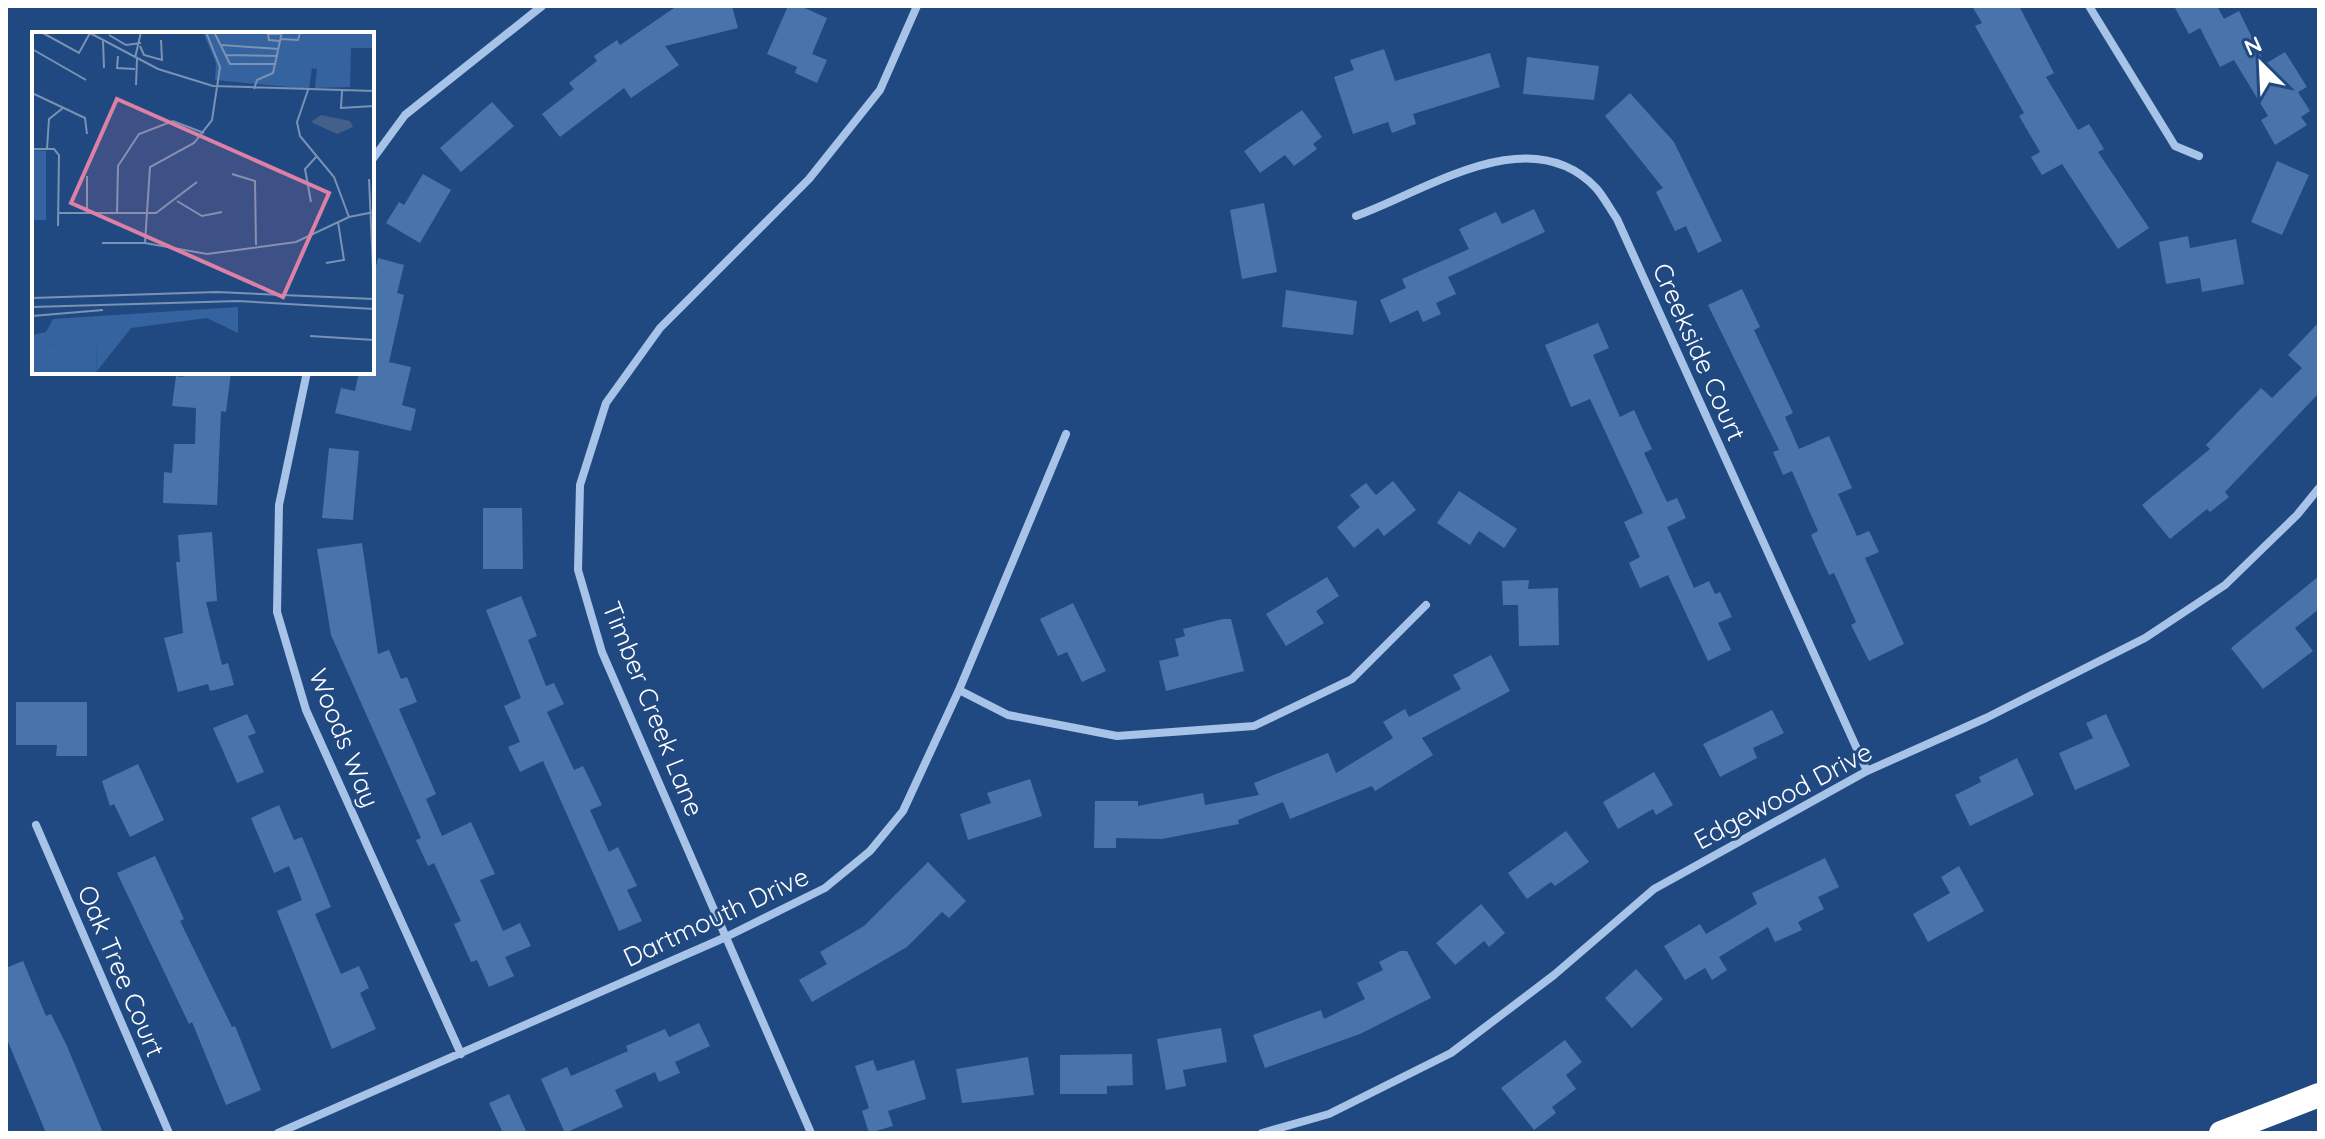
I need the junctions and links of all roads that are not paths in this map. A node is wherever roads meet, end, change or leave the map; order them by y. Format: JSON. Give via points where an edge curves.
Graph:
{"nodes":[{"id":1,"x":542,"y":6,"type":"edge"},
{"id":2,"x":917,"y":6,"type":"edge"},
{"id":3,"x":2089,"y":6,"type":"edge"},
{"id":4,"x":2199,"y":156,"type":"dead end"},
{"id":5,"x":374,"y":157,"type":"edge"},
{"id":6,"x":1356,"y":216,"type":"dead end"},
{"id":7,"x":307,"y":374,"type":"edge"},
{"id":8,"x":1066,"y":434,"type":"dead end"},
{"id":9,"x":2319,"y":488,"type":"edge"},
{"id":10,"x":1426,"y":605,"type":"dead end"},
{"id":11,"x":959,"y":690,"type":"junction"},
{"id":12,"x":1867,"y":771,"type":"junction"},
{"id":13,"x":36,"y":825,"type":"dead end"},
{"id":14,"x":726,"y":937,"type":"junction"},
{"id":15,"x":461,"y":1054,"type":"junction"},
{"id":16,"x":2319,"y":1095,"type":"edge"},
{"id":17,"x":169,"y":1133,"type":"edge"},
{"id":18,"x":278,"y":1133,"type":"edge"},
{"id":19,"x":811,"y":1133,"type":"edge"},
{"id":20,"x":1262,"y":1133,"type":"edge"},
{"id":21,"x":2221,"y":1133,"type":"edge"}],
"edges":[{"from":1,"to":5,"type":"street","via":[[405,115]]},
{"from":2,"to":14,"type":"street","name":"Timber Creek Lane","via":[[880,90],[809,179],[660,328],[606,403],[580,485],[578,570],[602,652]]},
{"from":3,"to":4,"type":"street","via":[[2175,146]]},
{"from":6,"to":12,"type":"street","name":"Creekside Court","via":[[1481,165],[1522,156],[1561,165],[1595,187],[1617,219]]},
{"from":7,"to":15,"type":"street","name":"Woods Way","via":[[279,505],[277,612],[306,710]]},
{"from":8,"to":11,"type":"street","name":"Dartmouth Drive"},
{"from":9,"to":12,"type":"street","name":"Edgewood Drive","via":[[2225,585],[2145,638]]},
{"from":10,"to":11,"type":"street","via":[[1352,679],[1254,726],[1117,736],[1008,715]]},
{"from":11,"to":14,"type":"street","name":"Dartmouth Drive","via":[[903,811],[870,851],[825,888]]},
{"from":12,"to":20,"type":"street","name":"Edgewood Drive","via":[[1654,889],[1554,975],[1451,1053],[1329,1114]]},
{"from":13,"to":17,"type":"street","name":"Oak Tree Court"},
{"from":14,"to":15,"type":"street","name":"Dartmouth Drive"},
{"from":14,"to":19,"type":"street","name":"Timber Creek Lane"},
{"from":15,"to":18,"type":"street","name":"Dartmouth Drive"},
{"from":16,"to":21,"type":"highway"}]}
